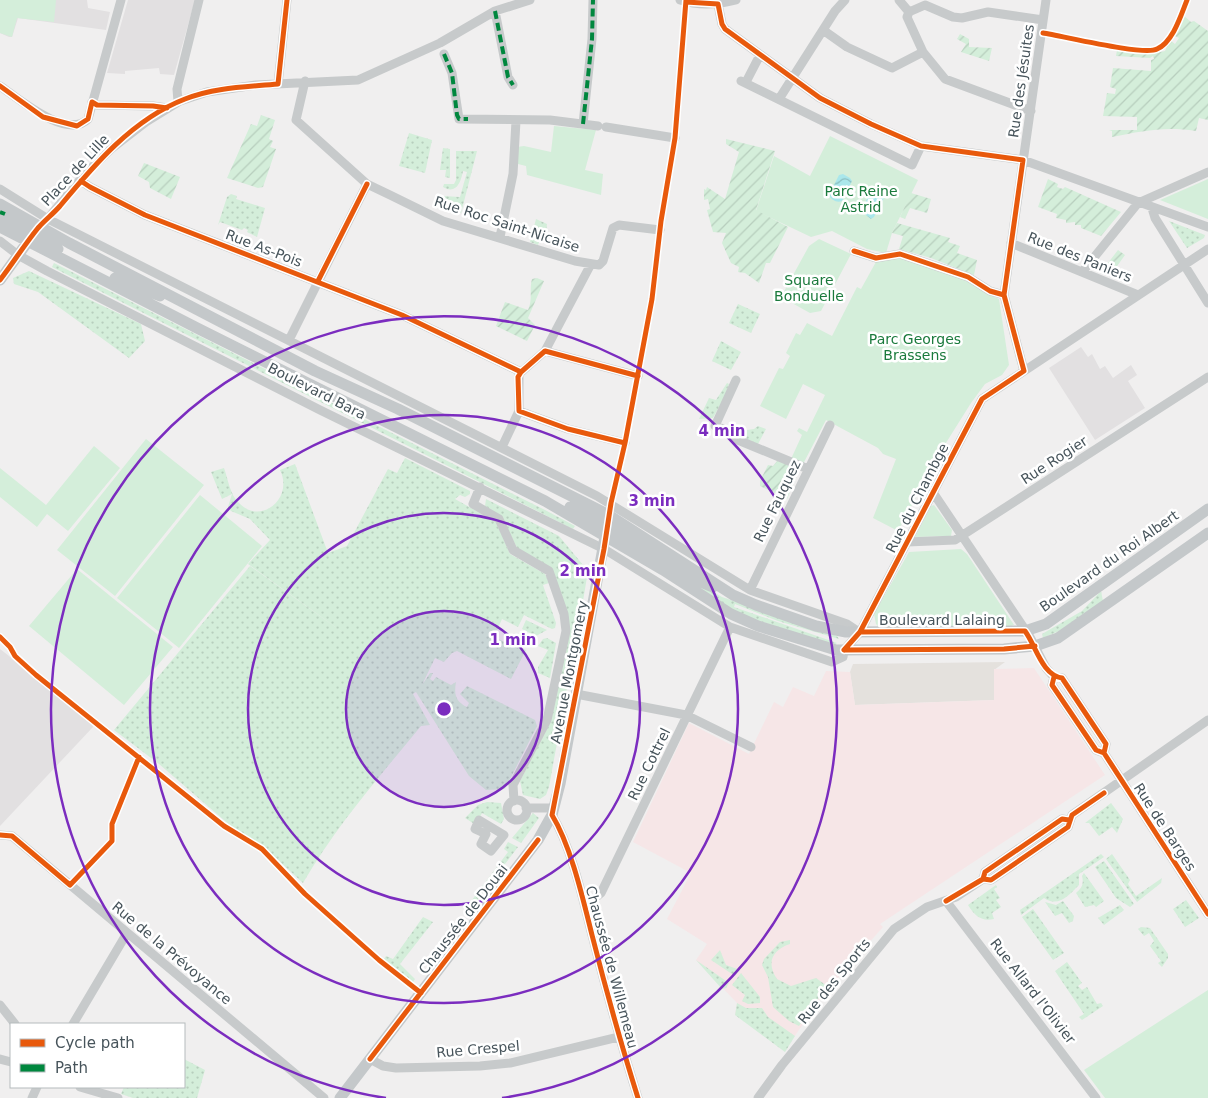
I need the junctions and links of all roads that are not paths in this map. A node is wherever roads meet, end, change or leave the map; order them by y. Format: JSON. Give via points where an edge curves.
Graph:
{"nodes":[{"id":1,"x":120,"y":0,"type":"edge"},
{"id":2,"x":199,"y":0,"type":"edge"},
{"id":3,"x":287,"y":0,"type":"edge"},
{"id":4,"x":530,"y":0,"type":"edge"},
{"id":5,"x":593,"y":0,"type":"edge"},
{"id":6,"x":736,"y":0,"type":"edge"},
{"id":7,"x":845,"y":0,"type":"edge"},
{"id":8,"x":899,"y":0,"type":"edge"},
{"id":9,"x":1046,"y":0,"type":"edge"},
{"id":10,"x":684,"y":1,"type":"edge"},
{"id":11,"x":718,"y":4,"type":"junction"},
{"id":12,"x":500,"y":7,"type":"edge"},
{"id":13,"x":909,"y":12,"type":"junction"},
{"id":14,"x":1044,"y":20,"type":"junction"},
{"id":15,"x":823,"y":30,"type":"junction"},
{"id":16,"x":442,"y":49,"type":"junction"},
{"id":17,"x":923,"y":52,"type":"junction"},
{"id":18,"x":760,"y":55,"type":"junction"},
{"id":19,"x":793,"y":78,"type":"junction"},
{"id":20,"x":305,"y":81,"type":"junction"},
{"id":21,"x":278,"y":84,"type":"junction"},
{"id":22,"x":513,"y":85,"type":"dead end"},
{"id":23,"x":0,"y":86,"type":"edge"},
{"id":24,"x":779,"y":99,"type":"junction"},
{"id":25,"x":92,"y":102,"type":"junction"},
{"id":26,"x":178,"y":102,"type":"junction"},
{"id":27,"x":167,"y":108,"type":"junction"},
{"id":28,"x":1031,"y":111,"type":"junction"},
{"id":29,"x":516,"y":121,"type":"junction"},
{"id":30,"x":583,"y":124,"type":"junction"},
{"id":31,"x":675,"y":138,"type":"dead end"},
{"id":32,"x":922,"y":146,"type":"junction"},
{"id":33,"x":1023,"y":160,"type":"junction"},
{"id":34,"x":1208,"y":172,"type":"edge"},
{"id":35,"x":81,"y":181,"type":"junction"},
{"id":36,"x":367,"y":184,"type":"junction"},
{"id":37,"x":0,"y":189,"type":"edge"},
{"id":38,"x":1138,"y":203,"type":"junction"},
{"id":39,"x":0,"y":204,"type":"edge"},
{"id":40,"x":1152,"y":208,"type":"junction"},
{"id":41,"x":0,"y":216,"type":"edge"},
{"id":42,"x":0,"y":227,"type":"edge"},
{"id":43,"x":1208,"y":227,"type":"edge"},
{"id":44,"x":660,"y":230,"type":"dead end"},
{"id":45,"x":37,"y":231,"type":"junction"},
{"id":46,"x":500,"y":236,"type":"junction"},
{"id":47,"x":0,"y":241,"type":"edge"},
{"id":48,"x":1011,"y":243,"type":"junction"},
{"id":49,"x":1208,"y":249,"type":"edge"},
{"id":50,"x":854,"y":250,"type":"dead end"},
{"id":51,"x":18,"y":255,"type":"junction"},
{"id":52,"x":591,"y":264,"type":"junction"},
{"id":53,"x":1185,"y":264,"type":"junction"},
{"id":54,"x":1083,"y":272,"type":"junction"},
{"id":55,"x":0,"y":280,"type":"edge"},
{"id":56,"x":318,"y":281,"type":"junction"},
{"id":57,"x":1004,"y":294,"type":"junction"},
{"id":58,"x":1138,"y":295,"type":"junction"},
{"id":59,"x":1208,"y":302,"type":"edge"},
{"id":60,"x":289,"y":340,"type":"junction"},
{"id":61,"x":545,"y":351,"type":"junction"},
{"id":62,"x":1024,"y":371,"type":"junction"},
{"id":63,"x":521,"y":372,"type":"junction"},
{"id":64,"x":638,"y":376,"type":"dead end"},
{"id":65,"x":1208,"y":377,"type":"edge"},
{"id":66,"x":736,"y":380,"type":"dead end"},
{"id":67,"x":519,"y":411,"type":"junction"},
{"id":68,"x":830,"y":425,"type":"dead end"},
{"id":69,"x":625,"y":443,"type":"dead end"},
{"id":70,"x":502,"y":447,"type":"junction"},
{"id":71,"x":808,"y":469,"type":"junction"},
{"id":72,"x":480,"y":487,"type":"junction"},
{"id":73,"x":932,"y":491,"type":"junction"},
{"id":74,"x":611,"y":503,"type":"junction"},
{"id":75,"x":1208,"y":509,"type":"edge"},
{"id":76,"x":607,"y":526,"type":"junction"},
{"id":77,"x":1208,"y":534,"type":"edge"},
{"id":78,"x":962,"y":535,"type":"junction"},
{"id":79,"x":907,"y":542,"type":"junction"},
{"id":80,"x":604,"y":549,"type":"junction"},
{"id":81,"x":750,"y":590,"type":"junction"},
{"id":82,"x":730,"y":627,"type":"junction"},
{"id":83,"x":1025,"y":631,"type":"junction"},
{"id":84,"x":860,"y":632,"type":"junction"},
{"id":85,"x":1035,"y":646,"type":"junction"},
{"id":86,"x":844,"y":650,"type":"junction"},
{"id":87,"x":576,"y":694,"type":"junction"},
{"id":88,"x":686,"y":715,"type":"junction"},
{"id":89,"x":1208,"y":720,"type":"edge"},
{"id":90,"x":751,"y":748,"type":"dead end"},
{"id":91,"x":1120,"y":780,"type":"junction"},
{"id":92,"x":514,"y":801,"type":"junction"},
{"id":93,"x":526,"y":808,"type":"junction"},
{"id":94,"x":553,"y":812,"type":"junction"},
{"id":95,"x":0,"y":835,"type":"edge"},
{"id":96,"x":946,"y":901,"type":"junction"},
{"id":97,"x":585,"y":906,"type":"junction"},
{"id":98,"x":1208,"y":914,"type":"edge"},
{"id":99,"x":127,"y":933,"type":"junction"},
{"id":100,"x":0,"y":1005,"type":"edge"},
{"id":101,"x":14,"y":1023,"type":"edge"},
{"id":102,"x":74,"y":1023,"type":"edge"},
{"id":103,"x":618,"y":1037,"type":"junction"},
{"id":104,"x":370,"y":1059,"type":"junction"},
{"id":105,"x":83,"y":1088,"type":"edge"},
{"id":106,"x":118,"y":1098,"type":"edge"},
{"id":107,"x":324,"y":1098,"type":"edge"},
{"id":108,"x":340,"y":1098,"type":"edge"},
{"id":109,"x":638,"y":1098,"type":"edge"},
{"id":110,"x":758,"y":1098,"type":"edge"},
{"id":111,"x":1096,"y":1098,"type":"edge"}],
"edges":[{"from":1,"to":25,"type":"street"},
{"from":2,"to":26,"type":"street","via":[[176,89]]},
{"from":3,"to":21,"type":"street"},
{"from":4,"to":12,"type":"street","name":"Place de Lille"},
{"from":5,"to":30,"type":"street"},
{"from":6,"to":11,"type":"street"},
{"from":7,"to":15,"type":"street"},
{"from":8,"to":13,"type":"street"},
{"from":9,"to":14,"type":"street","name":"Rue des Jésuites"},
{"from":10,"to":11,"type":"street"},
{"from":11,"to":18,"type":"street","via":[[723,27]]},
{"from":12,"to":16,"type":"street","name":"Place de Lille"},
{"from":12,"to":22,"type":"street","via":[[508,77]]},
{"from":13,"to":14,"type":"street","via":[[925,4],[953,17],[988,12]]},
{"from":13,"to":17,"type":"street","via":[[910,26]]},
{"from":14,"to":28,"type":"street","name":"Rue des Jésuites"},
{"from":15,"to":17,"type":"street","via":[[847,47],[892,68]]},
{"from":15,"to":19,"type":"street"},
{"from":16,"to":20,"type":"street","name":"Place de Lille","via":[[358,80]]},
{"from":16,"to":29,"type":"street","via":[[452,73],[459,119]]},
{"from":17,"to":28,"type":"street","via":[[945,79]]},
{"from":18,"to":19,"type":"street"},
{"from":18,"to":24,"type":"street","via":[[743,81]]},
{"from":19,"to":24,"type":"street"},
{"from":19,"to":32,"type":"street","via":[[820,98]]},
{"from":20,"to":21,"type":"street","name":"Place de Lille"},
{"from":20,"to":36,"type":"street","name":"Rue Roc Saint-Nicaise","via":[[296,120]]},
{"from":21,"to":26,"type":"street","name":"Place de Lille","via":[[216,91]]},
{"from":23,"to":25,"type":"street","via":[[43,117],[77,126],[88,119]]},
{"from":24,"to":32,"type":"street","via":[[912,165]]},
{"from":25,"to":27,"type":"street","via":[[97,105]]},
{"from":26,"to":27,"type":"street","name":"Place de Lille"},
{"from":27,"to":35,"type":"street","name":"Place de Lille","via":[[116,144]]},
{"from":28,"to":33,"type":"street","name":"Rue des Jésuites"},
{"from":29,"to":30,"type":"street"},
{"from":29,"to":46,"type":"street","via":[[512,174]]},
{"from":30,"to":31,"type":"street"},
{"from":32,"to":33,"type":"street"},
{"from":33,"to":38,"type":"street"},
{"from":33,"to":48,"type":"street","name":"Rue des Jésuites"},
{"from":34,"to":38,"type":"street"},
{"from":35,"to":45,"type":"street","name":"Place de Lille"},
{"from":35,"to":56,"type":"street","name":"Rue As-Pois","via":[[145,215]]},
{"from":36,"to":46,"type":"street","name":"Rue Roc Saint-Nicaise","via":[[443,220]]},
{"from":36,"to":56,"type":"street"},
{"from":37,"to":45,"type":"street"},
{"from":38,"to":40,"type":"street"},
{"from":38,"to":54,"type":"street"},
{"from":39,"to":45,"type":"main road"},
{"from":40,"to":43,"type":"street"},
{"from":40,"to":53,"type":"street"},
{"from":41,"to":45,"type":"main road"},
{"from":42,"to":45,"type":"main road"},
{"from":44,"to":52,"type":"street","via":[[618,225],[612,228],[603,261],[599,265]]},
{"from":45,"to":51,"type":"main road"},
{"from":45,"to":60,"type":"street"},
{"from":45,"to":76,"type":"main road","name":"Boulevard Bara","via":[[545,501]]},
{"from":45,"to":76,"type":"main road","name":"Boulevard Bara","via":[[122,282],[157,296],[176,299],[571,496]]},
{"from":46,"to":52,"type":"street","name":"Rue Roc Saint-Nicaise"},
{"from":47,"to":51,"type":"street","name":"Boulevard Bara"},
{"from":48,"to":54,"type":"street","name":"Rue des Paniers"},
{"from":48,"to":57,"type":"street","name":"Rue des Jésuites"},
{"from":49,"to":53,"type":"street","name":"Rue du Chambge"},
{"from":50,"to":57,"type":"street","via":[[876,258],[900,254],[968,277],[990,291]]},
{"from":51,"to":55,"type":"main road"},
{"from":51,"to":72,"type":"street","name":"Boulevard Bara","via":[[320,410]]},
{"from":52,"to":61,"type":"street"},
{"from":53,"to":58,"type":"street","name":"Rue du Chambge"},
{"from":53,"to":59,"type":"street"},
{"from":54,"to":58,"type":"street","name":"Rue des Paniers"},
{"from":56,"to":60,"type":"street"},
{"from":56,"to":63,"type":"street","name":"Rue As-Pois","via":[[423,324]]},
{"from":57,"to":62,"type":"street","name":"Rue des Jésuites"},
{"from":58,"to":62,"type":"street","name":"Rue du Chambge"},
{"from":60,"to":70,"type":"street"},
{"from":61,"to":63,"type":"street"},
{"from":61,"to":64,"type":"street"},
{"from":62,"to":73,"type":"street","name":"Rue du Chambge","via":[[982,399]]},
{"from":63,"to":67,"type":"street","via":[[518,377]]},
{"from":65,"to":78,"type":"street","name":"Rue Rogier"},
{"from":66,"to":71,"type":"street","via":[[715,426],[733,438]]},
{"from":67,"to":69,"type":"street","via":[[568,429]]},
{"from":67,"to":70,"type":"street"},
{"from":68,"to":71,"type":"street","name":"Rue Fauquez"},
{"from":70,"to":74,"type":"street"},
{"from":71,"to":81,"type":"street","name":"Rue Fauquez"},
{"from":72,"to":80,"type":"street","name":"Boulevard Bara"},
{"from":72,"to":92,"type":"street","via":[[473,504],[499,519],[513,550],[548,571],[564,614],[566,631],[547,720],[513,785]]},
{"from":73,"to":78,"type":"street","name":"Rue de Barges"},
{"from":73,"to":79,"type":"street","name":"Rue du Chambge"},
{"from":74,"to":76,"type":"street","name":"Avenue Montgomery"},
{"from":74,"to":81,"type":"street","name":"Boulevard Lalaing"},
{"from":75,"to":83,"type":"main road","name":"Boulevard du Roi Albert","via":[[1046,624]]},
{"from":76,"to":80,"type":"main road","name":"Avenue Montgomery"},
{"from":76,"to":84,"type":"main road","name":"Boulevard Lalaing","via":[[733,595],[816,626]]},
{"from":76,"to":86,"type":"main road","name":"Boulevard Lalaing","via":[[731,614],[808,642]]},
{"from":77,"to":85,"type":"main road","via":[[1058,638]]},
{"from":78,"to":79,"type":"street","name":"Rue Rogier","via":[[955,540]]},
{"from":78,"to":83,"type":"street","name":"Rue de Barges"},
{"from":79,"to":84,"type":"street","name":"Rue du Chambge"},
{"from":80,"to":82,"type":"street","name":"Boulevard Lalaing"},
{"from":80,"to":87,"type":"main road","name":"Avenue Montgomery"},
{"from":81,"to":84,"type":"street","name":"Boulevard Lalaing","via":[[847,624]]},
{"from":82,"to":86,"type":"street","name":"Boulevard Lalaing","via":[[832,662],[843,657]]},
{"from":82,"to":88,"type":"street","name":"Rue Cottrel"},
{"from":83,"to":84,"type":"main road","name":"Boulevard Lalaing"},
{"from":83,"to":85,"type":"street","name":"Rue de Barges"},
{"from":84,"to":86,"type":"street","name":"Rue du Chambge"},
{"from":85,"to":86,"type":"main road","name":"Boulevard Lalaing"},
{"from":85,"to":91,"type":"street","name":"Rue de Barges","via":[[1054,677],[1052,684],[1096,750],[1104,753]]},
{"from":87,"to":88,"type":"street"},
{"from":87,"to":94,"type":"main road","name":"Avenue Montgomery"},
{"from":88,"to":90,"type":"street"},
{"from":88,"to":97,"type":"street","name":"Rue Cottrel","via":[[601,893]]},
{"from":89,"to":91,"type":"street","name":"Rue des Sports"},
{"from":91,"to":96,"type":"street","name":"Rue des Sports","via":[[1072,815],[1068,827],[1025,857],[991,880],[983,879]]},
{"from":91,"to":98,"type":"street","name":"Rue de Barges"},
{"from":92,"to":93,"type":"street","via":[[520,801]]},
{"from":92,"to":93,"type":"street","via":[[508,812],[513,819],[522,818]]},
{"from":93,"to":94,"type":"street"},
{"from":94,"to":97,"type":"street","name":"Chaussée de Willemeau"},
{"from":94,"to":104,"type":"main road","name":"Chaussée de Douai","via":[[538,840]]},
{"from":95,"to":99,"type":"street","name":"Rue de la Prévoyance","via":[[12,836]]},
{"from":96,"to":110,"type":"street","name":"Rue des Sports","via":[[927,907],[894,929]]},
{"from":96,"to":111,"type":"street","name":"Rue Allard l'Olivier"},
{"from":97,"to":103,"type":"street","name":"Chaussée de Willemeau"},
{"from":99,"to":102,"type":"street"},
{"from":99,"to":107,"type":"street","name":"Rue de la Prévoyance"},
{"from":100,"to":101,"type":"street"},
{"from":103,"to":104,"type":"street","name":"Rue Crespel","via":[[535,1058],[480,1066],[396,1068]]},
{"from":103,"to":109,"type":"street","name":"Chaussée de Willemeau"},
{"from":104,"to":108,"type":"main road","name":"Chaussée de Douai"},
{"from":105,"to":106,"type":"street"}]}
